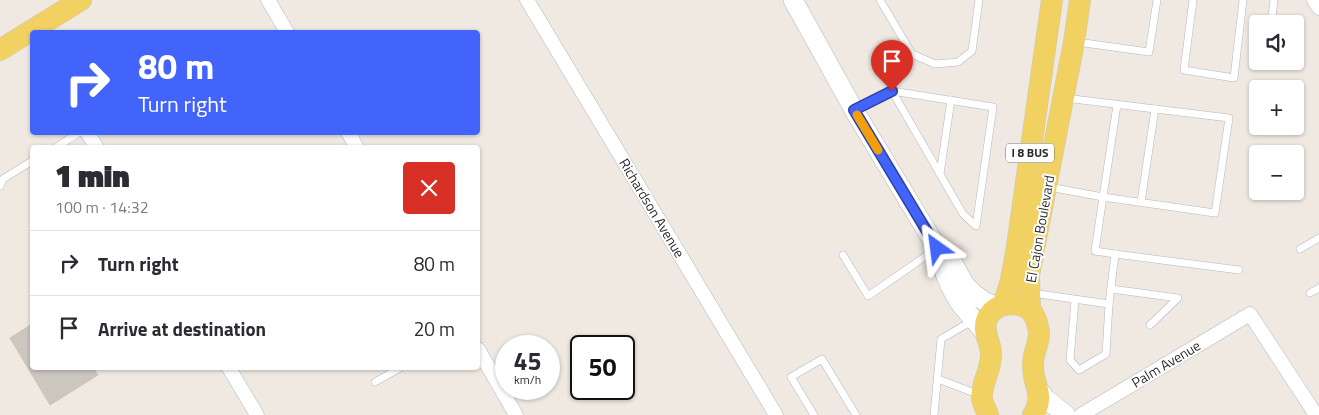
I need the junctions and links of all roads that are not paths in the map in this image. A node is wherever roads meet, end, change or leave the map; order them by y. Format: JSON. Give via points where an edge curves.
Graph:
{"nodes":[{"id":1,"x":82,"y":0,"type":"edge"},
{"id":2,"x":268,"y":0,"type":"edge"},
{"id":3,"x":527,"y":0,"type":"edge"},
{"id":4,"x":793,"y":0,"type":"edge"},
{"id":5,"x":880,"y":0,"type":"edge"},
{"id":6,"x":979,"y":0,"type":"edge"},
{"id":7,"x":1052,"y":0,"type":"edge"},
{"id":8,"x":1080,"y":0,"type":"edge"},
{"id":9,"x":1157,"y":0,"type":"edge"},
{"id":10,"x":1193,"y":0,"type":"edge"},
{"id":11,"x":1243,"y":0,"type":"edge"},
{"id":12,"x":1274,"y":0,"type":"edge"},
{"id":13,"x":1314,"y":0,"type":"edge"},
{"id":14,"x":1319,"y":8,"type":"edge"},
{"id":15,"x":1273,"y":15,"type":"edge"},
{"id":16,"x":41,"y":30,"type":"edge"},
{"id":17,"x":286,"y":30,"type":"edge"},
{"id":18,"x":30,"y":38,"type":"edge"},
{"id":19,"x":1074,"y":42,"type":"junction"},
{"id":20,"x":0,"y":50,"type":"edge"},
{"id":21,"x":892,"y":91,"type":"junction"},
{"id":22,"x":1063,"y":98,"type":"junction"},
{"id":23,"x":951,"y":100,"type":"junction"},
{"id":24,"x":1117,"y":105,"type":"junction"},
{"id":25,"x":1156,"y":109,"type":"junction"},
{"id":26,"x":854,"y":110,"type":"junction"},
{"id":27,"x":75,"y":135,"type":"edge"},
{"id":28,"x":60,"y":145,"type":"edge"},
{"id":29,"x":30,"y":162,"type":"edge"},
{"id":30,"x":940,"y":174,"type":"junction"},
{"id":31,"x":0,"y":186,"type":"edge"},
{"id":32,"x":1046,"y":186,"type":"junction"},
{"id":33,"x":1103,"y":197,"type":"junction"},
{"id":34,"x":1141,"y":202,"type":"junction"},
{"id":35,"x":1319,"y":238,"type":"edge"},
{"id":36,"x":937,"y":248,"type":"junction"},
{"id":37,"x":1300,"y":249,"type":"dead end"},
{"id":38,"x":1115,"y":254,"type":"junction"},
{"id":39,"x":843,"y":255,"type":"dead end"},
{"id":40,"x":1239,"y":270,"type":"dead end"},
{"id":41,"x":1319,"y":288,"type":"edge"},
{"id":42,"x":1111,"y":289,"type":"junction"},
{"id":43,"x":1310,"y":293,"type":"dead end"},
{"id":44,"x":1075,"y":300,"type":"junction"},
{"id":45,"x":1030,"y":302,"type":"junction"},
{"id":46,"x":1109,"y":304,"type":"junction"},
{"id":47,"x":1001,"y":306,"type":"junction"},
{"id":48,"x":1150,"y":325,"type":"dead end"},
{"id":49,"x":980,"y":326,"type":"junction"},
{"id":50,"x":480,"y":352,"type":"edge"},
{"id":51,"x":230,"y":370,"type":"edge"},
{"id":52,"x":396,"y":370,"type":"edge"},
{"id":53,"x":938,"y":379,"type":"junction"},
{"id":54,"x":375,"y":382,"type":"dead end"},
{"id":55,"x":1039,"y":390,"type":"junction"},
{"id":56,"x":985,"y":406,"type":"edge"},
{"id":57,"x":1316,"y":413,"type":"edge"},
{"id":58,"x":257,"y":415,"type":"edge"},
{"id":59,"x":516,"y":415,"type":"edge"},
{"id":60,"x":776,"y":415,"type":"edge"},
{"id":61,"x":814,"y":415,"type":"edge"},
{"id":62,"x":856,"y":415,"type":"edge"},
{"id":63,"x":934,"y":415,"type":"edge"},
{"id":64,"x":1033,"y":415,"type":"edge"},
{"id":65,"x":1066,"y":415,"type":"edge"},
{"id":66,"x":1081,"y":415,"type":"edge"}],
"edges":[{"from":1,"to":16,"type":"main road"},
{"from":2,"to":17,"type":"street"},
{"from":3,"to":60,"type":"street","name":"Richardson Avenue"},
{"from":4,"to":26,"type":"main road"},
{"from":5,"to":6,"type":"lane","via":[[912,54],[935,64],[958,62],[972,51]]},
{"from":7,"to":47,"type":"main road","name":"El Cajon Boulevard","number":"I 8 BUS","via":[[1016,253],[1010,284]]},
{"from":8,"to":19,"type":"main road","name":"El Cajon Boulevard","number":"I 8 BUS"},
{"from":9,"to":19,"type":"lane","via":[[1149,52]]},
{"from":10,"to":11,"type":"lane","via":[[1184,70],[1234,78]]},
{"from":12,"to":15,"type":"lane"},
{"from":13,"to":14,"type":"street"},
{"from":18,"to":20,"type":"main road"},
{"from":19,"to":22,"type":"main road","name":"El Cajon Boulevard","number":"I 8 BUS"},
{"from":21,"to":23,"type":"lane"},
{"from":21,"to":26,"type":"lane"},
{"from":21,"to":30,"type":"lane"},
{"from":22,"to":24,"type":"lane"},
{"from":22,"to":32,"type":"main road","name":"El Cajon Boulevard","number":"I 8 BUS"},
{"from":23,"to":30,"type":"lane"},
{"from":23,"to":30,"type":"lane","via":[[993,107],[976,226],[963,214]]},
{"from":24,"to":25,"type":"lane"},
{"from":24,"to":33,"type":"lane"},
{"from":25,"to":34,"type":"lane"},
{"from":25,"to":34,"type":"lane","via":[[1229,118],[1215,213]]},
{"from":26,"to":36,"type":"main road"},
{"from":27,"to":28,"type":"lane"},
{"from":29,"to":31,"type":"lane","via":[[3,179]]},
{"from":32,"to":33,"type":"lane"},
{"from":32,"to":45,"type":"main road","name":"El Cajon Boulevard","number":"I 8 BUS","via":[[1029,275]]},
{"from":33,"to":34,"type":"lane"},
{"from":33,"to":38,"type":"lane","via":[[1096,252]]},
{"from":35,"to":37,"type":"lane"},
{"from":36,"to":39,"type":"lane","via":[[868,296]]},
{"from":36,"to":47,"type":"main road","via":[[951,260],[974,294]]},
{"from":36,"to":49,"type":"main road","via":[[949,284]]},
{"from":38,"to":40,"type":"lane"},
{"from":38,"to":42,"type":"lane"},
{"from":41,"to":43,"type":"lane"},
{"from":42,"to":46,"type":"lane"},
{"from":42,"to":48,"type":"lane","via":[[1178,298]]},
{"from":44,"to":45,"type":"lane"},
{"from":44,"to":46,"type":"lane"},
{"from":44,"to":46,"type":"lane","via":[[1070,360],[1079,370],[1106,354]]},
{"from":45,"to":47,"type":"main road"},
{"from":45,"to":55,"type":"main road","number":"I 8 BUS","via":[[1039,330],[1032,364]]},
{"from":47,"to":49,"type":"main road","number":"I 8 BUS"},
{"from":49,"to":53,"type":"lane","via":[[941,340]]},
{"from":49,"to":56,"type":"main road","via":[[990,349],[991,361]]},
{"from":50,"to":59,"type":"street"},
{"from":51,"to":58,"type":"street"},
{"from":52,"to":54,"type":"lane"},
{"from":53,"to":56,"type":"lane"},
{"from":53,"to":63,"type":"lane"},
{"from":55,"to":64,"type":"main road","number":"I 8 BUS","via":[[1038,407]]},
{"from":55,"to":65,"type":"main road"},
{"from":57,"to":66,"type":"street","name":"Palm Avenue","via":[[1250,314]]},
{"from":61,"to":62,"type":"lane","via":[[791,377],[822,359]]}]}
